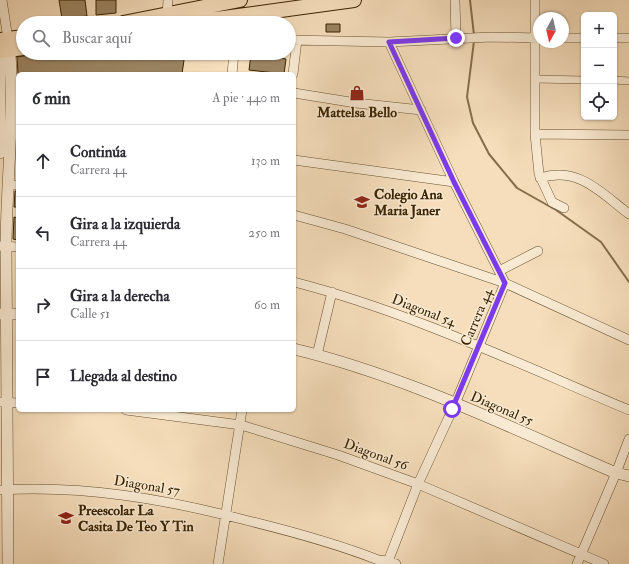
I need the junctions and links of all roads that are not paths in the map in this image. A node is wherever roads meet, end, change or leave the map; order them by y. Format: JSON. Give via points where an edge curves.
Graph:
{"nodes":[{"id":1,"x":2,"y":0,"type":"edge"},
{"id":2,"x":168,"y":0,"type":"edge"},
{"id":3,"x":240,"y":0,"type":"edge"},
{"id":4,"x":354,"y":0,"type":"edge"},
{"id":5,"x":455,"y":0,"type":"edge"},
{"id":6,"x":535,"y":0,"type":"edge"},
{"id":7,"x":536,"y":12,"type":"edge"},
{"id":8,"x":167,"y":15,"type":"junction"},
{"id":9,"x":162,"y":16,"type":"edge"},
{"id":10,"x":258,"y":16,"type":"edge"},
{"id":11,"x":456,"y":38,"type":"junction"},
{"id":12,"x":533,"y":38,"type":"edge"},
{"id":13,"x":569,"y":38,"type":"edge"},
{"id":14,"x":581,"y":38,"type":"edge"},
{"id":15,"x":617,"y":38,"type":"edge"},
{"id":16,"x":629,"y":38,"type":"edge"},
{"id":17,"x":296,"y":40,"type":"edge"},
{"id":18,"x":16,"y":41,"type":"edge"},
{"id":19,"x":389,"y":42,"type":"junction"},
{"id":20,"x":6,"y":46,"type":"edge"},
{"id":21,"x":537,"y":48,"type":"edge"},
{"id":22,"x":233,"y":60,"type":"edge"},
{"id":23,"x":293,"y":60,"type":"edge"},
{"id":24,"x":232,"y":72,"type":"edge"},
{"id":25,"x":293,"y":72,"type":"edge"},
{"id":26,"x":535,"y":79,"type":"junction"},
{"id":27,"x":581,"y":80,"type":"edge"},
{"id":28,"x":617,"y":80,"type":"edge"},
{"id":29,"x":629,"y":81,"type":"edge"},
{"id":30,"x":296,"y":93,"type":"edge"},
{"id":31,"x":421,"y":110,"type":"junction"},
{"id":32,"x":14,"y":124,"type":"edge"},
{"id":33,"x":535,"y":134,"type":"junction"},
{"id":34,"x":629,"y":135,"type":"edge"},
{"id":35,"x":0,"y":153,"type":"edge"},
{"id":36,"x":296,"y":160,"type":"edge"},
{"id":37,"x":540,"y":178,"type":"junction"},
{"id":38,"x":454,"y":182,"type":"junction"},
{"id":39,"x":13,"y":185,"type":"edge"},
{"id":40,"x":564,"y":208,"type":"dead end"},
{"id":41,"x":629,"y":214,"type":"edge"},
{"id":42,"x":296,"y":216,"type":"edge"},
{"id":43,"x":3,"y":246,"type":"edge"},
{"id":44,"x":16,"y":247,"type":"edge"},
{"id":45,"x":538,"y":251,"type":"dead end"},
{"id":46,"x":499,"y":270,"type":"junction"},
{"id":47,"x":296,"y":283,"type":"edge"},
{"id":48,"x":505,"y":283,"type":"junction"},
{"id":49,"x":332,"y":292,"type":"junction"},
{"id":50,"x":3,"y":314,"type":"edge"},
{"id":51,"x":16,"y":314,"type":"edge"},
{"id":52,"x":629,"y":340,"type":"edge"},
{"id":53,"x":479,"y":347,"type":"junction"},
{"id":54,"x":296,"y":350,"type":"edge"},
{"id":55,"x":317,"y":355,"type":"junction"},
{"id":56,"x":3,"y":402,"type":"edge"},
{"id":57,"x":16,"y":403,"type":"edge"},
{"id":58,"x":455,"y":404,"type":"junction"},
{"id":59,"x":629,"y":410,"type":"edge"},
{"id":60,"x":141,"y":412,"type":"edge"},
{"id":61,"x":242,"y":412,"type":"edge"},
{"id":62,"x":241,"y":425,"type":"junction"},
{"id":63,"x":629,"y":439,"type":"edge"},
{"id":64,"x":616,"y":473,"type":"junction"},
{"id":65,"x":629,"y":476,"type":"edge"},
{"id":66,"x":418,"y":484,"type":"junction"},
{"id":67,"x":4,"y":490,"type":"edge"},
{"id":68,"x":224,"y":514,"type":"junction"},
{"id":69,"x":581,"y":554,"type":"junction"},
{"id":70,"x":386,"y":563,"type":"edge"},
{"id":71,"x":8,"y":564,"type":"edge"},
{"id":72,"x":218,"y":564,"type":"edge"},
{"id":73,"x":577,"y":564,"type":"edge"},
{"id":74,"x":604,"y":564,"type":"edge"}],
"edges":[{"from":1,"to":20,"type":"street"},
{"from":2,"to":8,"type":"street"},
{"from":3,"to":8,"type":"main road"},
{"from":4,"to":10,"type":"main road"},
{"from":5,"to":11,"type":"street"},
{"from":6,"to":7,"type":"street"},
{"from":8,"to":9,"type":"main road"},
{"from":11,"to":12,"type":"street"},
{"from":11,"to":19,"type":"street"},
{"from":13,"to":14,"type":"street"},
{"from":15,"to":16,"type":"street"},
{"from":17,"to":19,"type":"street"},
{"from":18,"to":20,"type":"main road"},
{"from":19,"to":31,"type":"street","name":"Carrera 44"},
{"from":20,"to":32,"type":"street"},
{"from":20,"to":35,"type":"street"},
{"from":21,"to":26,"type":"street"},
{"from":22,"to":24,"type":"street"},
{"from":23,"to":25,"type":"street"},
{"from":26,"to":27,"type":"street"},
{"from":26,"to":33,"type":"street"},
{"from":28,"to":29,"type":"street"},
{"from":30,"to":31,"type":"street"},
{"from":31,"to":38,"type":"street","name":"Carrera 44"},
{"from":32,"to":39,"type":"street"},
{"from":33,"to":34,"type":"street"},
{"from":33,"to":37,"type":"street"},
{"from":36,"to":38,"type":"street"},
{"from":37,"to":40,"type":"street","via":[[552,202]]},
{"from":37,"to":41,"type":"street","via":[[564,174],[582,179]]},
{"from":38,"to":46,"type":"street","name":"Carrera 44"},
{"from":39,"to":43,"type":"street"},
{"from":42,"to":48,"type":"street","via":[[345,229]]},
{"from":43,"to":44,"type":"street"},
{"from":43,"to":50,"type":"street"},
{"from":45,"to":46,"type":"street"},
{"from":46,"to":48,"type":"street","name":"Carrera 44"},
{"from":47,"to":49,"type":"street","name":"Diagonal 54"},
{"from":48,"to":52,"type":"street"},
{"from":48,"to":53,"type":"street","name":"Carrera 44"},
{"from":49,"to":53,"type":"street","name":"Diagonal 54","via":[[386,310]]},
{"from":49,"to":55,"type":"street"},
{"from":50,"to":51,"type":"street"},
{"from":50,"to":56,"type":"street"},
{"from":53,"to":58,"type":"street","name":"Carrera 44"},
{"from":53,"to":59,"type":"street","name":"Diagonal 54"},
{"from":54,"to":55,"type":"street","name":"Diagonal 55"},
{"from":55,"to":58,"type":"street","name":"Diagonal 55","via":[[386,376]]},
{"from":56,"to":57,"type":"street"},
{"from":56,"to":67,"type":"street"},
{"from":58,"to":64,"type":"street","name":"Diagonal 55"},
{"from":58,"to":66,"type":"street","name":"Carrera 44"},
{"from":60,"to":62,"type":"street","name":"Diagonal 56"},
{"from":61,"to":62,"type":"street"},
{"from":62,"to":66,"type":"street","name":"Diagonal 56","via":[[338,455]]},
{"from":62,"to":68,"type":"street"},
{"from":63,"to":64,"type":"street"},
{"from":64,"to":65,"type":"street","name":"Diagonal 55"},
{"from":64,"to":69,"type":"street"},
{"from":66,"to":69,"type":"street","name":"Diagonal 56"},
{"from":66,"to":70,"type":"street","name":"Carrera 44"},
{"from":67,"to":68,"type":"street","name":"Diagonal 57","via":[[72,490],[119,494],[158,499]]},
{"from":67,"to":71,"type":"street"},
{"from":68,"to":70,"type":"street","name":"Diagonal 57","via":[[295,532]]},
{"from":68,"to":72,"type":"street"},
{"from":69,"to":73,"type":"street"},
{"from":69,"to":74,"type":"street","name":"Diagonal 56"}]}
